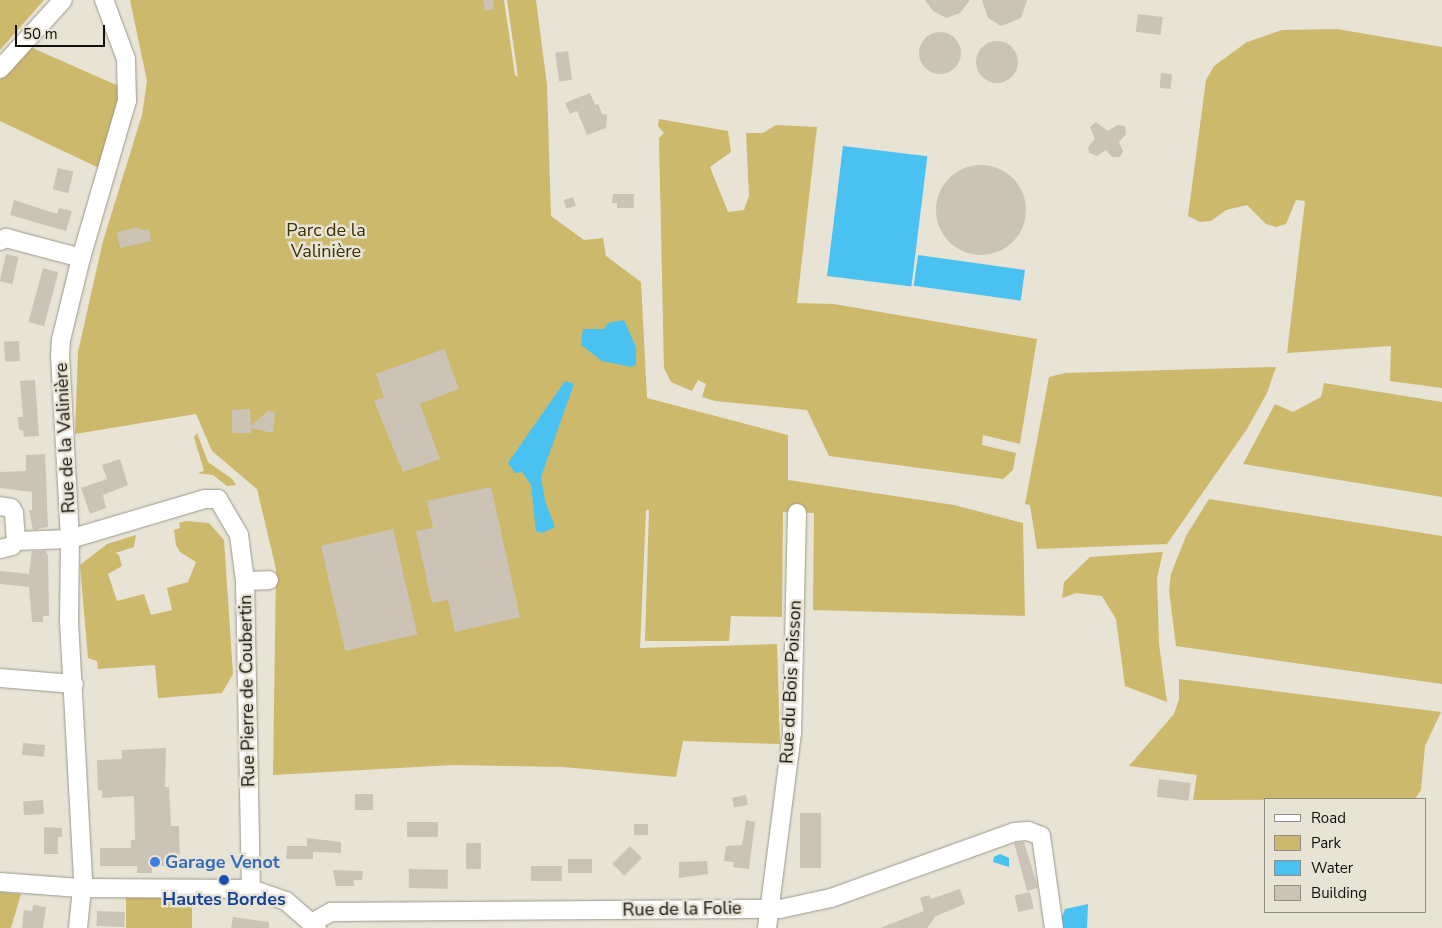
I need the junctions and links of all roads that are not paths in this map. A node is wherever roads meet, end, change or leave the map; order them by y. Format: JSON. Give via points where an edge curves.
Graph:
{"nodes":[{"id":1,"x":63,"y":0,"type":"edge"},
{"id":2,"x":104,"y":0,"type":"edge"},
{"id":3,"x":0,"y":70,"type":"edge"},
{"id":4,"x":0,"y":241,"type":"edge"},
{"id":5,"x":82,"y":258,"type":"junction"},
{"id":6,"x":0,"y":506,"type":"edge"},
{"id":7,"x":797,"y":513,"type":"dead end"},
{"id":8,"x":70,"y":539,"type":"junction"},
{"id":9,"x":16,"y":541,"type":"junction"},
{"id":10,"x":0,"y":550,"type":"edge"},
{"id":11,"x":269,"y":580,"type":"dead end"},
{"id":12,"x":245,"y":581,"type":"junction"},
{"id":13,"x":0,"y":678,"type":"edge"},
{"id":14,"x":74,"y":684,"type":"junction"},
{"id":15,"x":0,"y":882,"type":"edge"},
{"id":16,"x":80,"y":888,"type":"junction"},
{"id":17,"x":251,"y":889,"type":"junction"},
{"id":18,"x":769,"y":909,"type":"junction"},
{"id":19,"x":315,"y":925,"type":"edge"},
{"id":20,"x":78,"y":928,"type":"edge"},
{"id":21,"x":767,"y":928,"type":"edge"},
{"id":22,"x":1054,"y":928,"type":"edge"}],
"edges":[{"from":1,"to":3,"type":"street"},
{"from":2,"to":5,"type":"street","name":"Rue de la Valinière","via":[[126,59],[128,91]]},
{"from":4,"to":5,"type":"street","via":[[6,238]]},
{"from":5,"to":8,"type":"street","name":"Rue de la Valinière","via":[[61,340],[60,357]]},
{"from":6,"to":9,"type":"street","via":[[11,508],[14,513]]},
{"from":7,"to":18,"type":"street","name":"Rue du Bois Poisson","via":[[792,732]]},
{"from":8,"to":9,"type":"street"},
{"from":8,"to":12,"type":"street","name":"Rue Pierre de Coubertin","via":[[205,498],[218,499],[239,535]]},
{"from":8,"to":14,"type":"street","name":"Rue de la Valinière","via":[[69,622]]},
{"from":9,"to":10,"type":"street"},
{"from":11,"to":12,"type":"street"},
{"from":12,"to":17,"type":"street","name":"Rue Pierre de Coubertin"},
{"from":13,"to":14,"type":"street"},
{"from":14,"to":16,"type":"street","name":"Rue de la Valinière","via":[[83,879]]},
{"from":15,"to":16,"type":"street"},
{"from":16,"to":17,"type":"street"},
{"from":16,"to":20,"type":"street","name":"Rue de la Valinière"},
{"from":17,"to":19,"type":"street","via":[[286,901]]},
{"from":18,"to":19,"type":"street","name":"Rue de la Folie","via":[[331,912]]},
{"from":18,"to":21,"type":"street","name":"Rue du Bois Poisson"},
{"from":18,"to":22,"type":"street","name":"Rue de la Folie","via":[[831,898],[1014,832],[1028,831],[1040,836]]}]}
